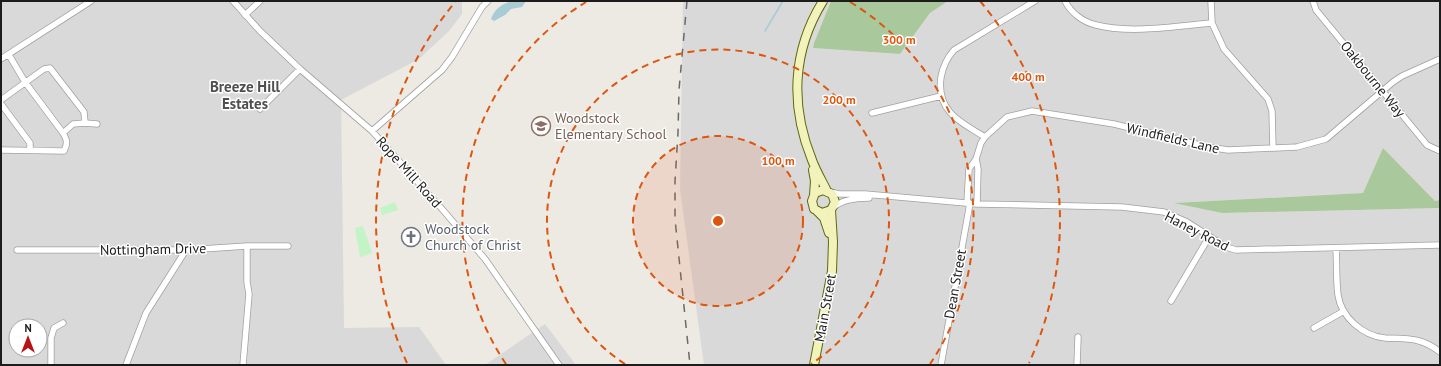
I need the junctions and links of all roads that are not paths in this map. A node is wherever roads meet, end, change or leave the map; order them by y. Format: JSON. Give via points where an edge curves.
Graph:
{"nodes":[{"id":1,"x":91,"y":1,"type":"edge"},
{"id":2,"x":233,"y":1,"type":"edge"},
{"id":3,"x":260,"y":1,"type":"edge"},
{"id":4,"x":488,"y":1,"type":"edge"},
{"id":5,"x":823,"y":1,"type":"edge"},
{"id":6,"x":1035,"y":1,"type":"edge"},
{"id":7,"x":1065,"y":1,"type":"edge"},
{"id":8,"x":1211,"y":1,"type":"edge"},
{"id":9,"x":1313,"y":1,"type":"edge"},
{"id":10,"x":245,"y":15,"type":"junction"},
{"id":11,"x":1212,"y":23,"type":"junction"},
{"id":12,"x":9,"y":54,"type":"junction"},
{"id":13,"x":1,"y":59,"type":"edge"},
{"id":14,"x":1440,"y":59,"type":"edge"},
{"id":15,"x":300,"y":69,"type":"junction"},
{"id":16,"x":25,"y":82,"type":"junction"},
{"id":17,"x":1382,"y":90,"type":"junction"},
{"id":18,"x":941,"y":96,"type":"junction"},
{"id":19,"x":1,"y":100,"type":"edge"},
{"id":20,"x":1,"y":104,"type":"edge"},
{"id":21,"x":260,"y":109,"type":"dead end"},
{"id":22,"x":872,"y":113,"type":"dead end"},
{"id":23,"x":85,"y":123,"type":"junction"},
{"id":24,"x":97,"y":124,"type":"dead end"},
{"id":25,"x":372,"y":131,"type":"junction"},
{"id":26,"x":63,"y":133,"type":"junction"},
{"id":27,"x":985,"y":137,"type":"junction"},
{"id":28,"x":1273,"y":148,"type":"junction"},
{"id":29,"x":1,"y":150,"type":"edge"},
{"id":30,"x":30,"y":150,"type":"junction"},
{"id":31,"x":1440,"y":151,"type":"edge"},
{"id":32,"x":811,"y":159,"type":"junction"},
{"id":33,"x":976,"y":159,"type":"junction"},
{"id":34,"x":828,"y":192,"type":"junction"},
{"id":35,"x":814,"y":195,"type":"junction"},
{"id":36,"x":882,"y":197,"type":"junction"},
{"id":37,"x":968,"y":203,"type":"junction"},
{"id":38,"x":977,"y":204,"type":"junction"},
{"id":39,"x":832,"y":208,"type":"junction"},
{"id":40,"x":816,"y":210,"type":"junction"},
{"id":41,"x":1209,"y":237,"type":"junction"},
{"id":42,"x":1440,"y":245,"type":"edge"},
{"id":43,"x":248,"y":246,"type":"junction"},
{"id":44,"x":288,"y":246,"type":"dead end"},
{"id":45,"x":832,"y":248,"type":"junction"},
{"id":46,"x":1336,"y":249,"type":"junction"},
{"id":47,"x":17,"y":250,"type":"dead end"},
{"id":48,"x":186,"y":250,"type":"junction"},
{"id":49,"x":1171,"y":301,"type":"dead end"},
{"id":50,"x":1344,"y":311,"type":"junction"},
{"id":51,"x":63,"y":323,"type":"dead end"},
{"id":52,"x":1314,"y":328,"type":"dead end"},
{"id":53,"x":1078,"y":337,"type":"dead end"},
{"id":54,"x":1440,"y":352,"type":"edge"},
{"id":55,"x":51,"y":365,"type":"edge"},
{"id":56,"x":126,"y":365,"type":"edge"},
{"id":57,"x":243,"y":365,"type":"edge"},
{"id":58,"x":559,"y":365,"type":"edge"},
{"id":59,"x":814,"y":365,"type":"edge"},
{"id":60,"x":941,"y":365,"type":"edge"},
{"id":61,"x":1077,"y":365,"type":"edge"}],
"edges":[{"from":1,"to":12,"type":"street"},
{"from":2,"to":10,"type":"street","name":"Rope Mill Road"},
{"from":3,"to":10,"type":"street"},
{"from":4,"to":25,"type":"street","via":[[442,70]]},
{"from":5,"to":32,"type":"main road","name":"Main Street","via":[[804,40],[798,64],[799,112]]},
{"from":6,"to":18,"type":"street","via":[[948,56],[943,68]]},
{"from":7,"to":11,"type":"street","via":[[1080,18],[1095,25],[1115,28],[1154,29]]},
{"from":8,"to":11,"type":"street"},
{"from":9,"to":17,"type":"street","name":"Oakbourne Way","via":[[1316,10]]},
{"from":10,"to":15,"type":"street","name":"Rope Mill Road"},
{"from":11,"to":28,"type":"street","via":[[1224,50],[1268,99],[1272,111]]},
{"from":12,"to":13,"type":"street"},
{"from":12,"to":16,"type":"street"},
{"from":14,"to":17,"type":"street","name":"Windfields Lane","via":[[1402,76]]},
{"from":15,"to":21,"type":"street"},
{"from":15,"to":25,"type":"street","name":"Rope Mill Road"},
{"from":16,"to":19,"type":"street"},
{"from":16,"to":23,"type":"street","via":[[44,69],[50,68],[84,112]]},
{"from":16,"to":26,"type":"street"},
{"from":17,"to":28,"type":"street","name":"Windfields Lane","via":[[1326,139],[1297,147]]},
{"from":17,"to":31,"type":"street","name":"Oakbourne Way","via":[[1427,145]]},
{"from":18,"to":22,"type":"street"},
{"from":18,"to":27,"type":"street","via":[[947,109],[958,120]]},
{"from":20,"to":30,"type":"street","via":[[30,143]]},
{"from":23,"to":24,"type":"street"},
{"from":23,"to":26,"type":"street","via":[[72,124]]},
{"from":25,"to":58,"type":"street","name":"Rope Mill Road","via":[[485,259]]},
{"from":26,"to":30,"type":"street","via":[[67,140],[64,151]]},
{"from":27,"to":28,"type":"street","name":"Windfields Lane","via":[[1007,117],[1032,111],[1114,124],[1208,147],[1228,150]]},
{"from":27,"to":33,"type":"street","name":"Dean Street"},
{"from":29,"to":30,"type":"street"},
{"from":32,"to":34,"type":"main road","name":"Main Street"},
{"from":32,"to":35,"type":"main road","name":"Main Street","via":[[815,181]]},
{"from":33,"to":37,"type":"street","name":"Dean Street","via":[[969,169]]},
{"from":33,"to":38,"type":"street"},
{"from":34,"to":35,"type":"main road","via":[[820,191]]},
{"from":34,"to":36,"type":"street","name":"Haney Road"},
{"from":34,"to":39,"type":"main road","name":"Main Street","via":[[835,200]]},
{"from":35,"to":40,"type":"main road","name":"Main Street","via":[[812,203]]},
{"from":36,"to":37,"type":"street","name":"Haney Road"},
{"from":36,"to":39,"type":"street","name":"Haney Road","via":[[845,200]]},
{"from":37,"to":38,"type":"street","name":"Haney Road"},
{"from":37,"to":60,"type":"street","name":"Dean Street"},
{"from":38,"to":41,"type":"street","name":"Haney Road","via":[[1122,207],[1164,212]]},
{"from":39,"to":40,"type":"main road","via":[[824,213]]},
{"from":39,"to":45,"type":"main road","name":"Main Street"},
{"from":40,"to":45,"type":"main road","name":"Main Street","via":[[824,218]]},
{"from":41,"to":46,"type":"street","name":"Haney Road","via":[[1236,250]]},
{"from":41,"to":49,"type":"street"},
{"from":42,"to":46,"type":"street","name":"Haney Road"},
{"from":43,"to":44,"type":"street","name":"Nottingham Drive"},
{"from":43,"to":48,"type":"street","name":"Nottingham Drive"},
{"from":43,"to":57,"type":"street","via":[[249,294]]},
{"from":45,"to":59,"type":"main road","name":"Main Street","via":[[831,277]]},
{"from":46,"to":50,"type":"street","via":[[1338,295]]},
{"from":47,"to":48,"type":"street","name":"Nottingham Drive"},
{"from":48,"to":56,"type":"street","via":[[146,312]]},
{"from":50,"to":52,"type":"street"},
{"from":50,"to":54,"type":"street","via":[[1358,327],[1369,334],[1382,338],[1418,340],[1430,344]]},
{"from":51,"to":55,"type":"street","via":[[54,328],[50,338]]},
{"from":53,"to":61,"type":"street"}]}
